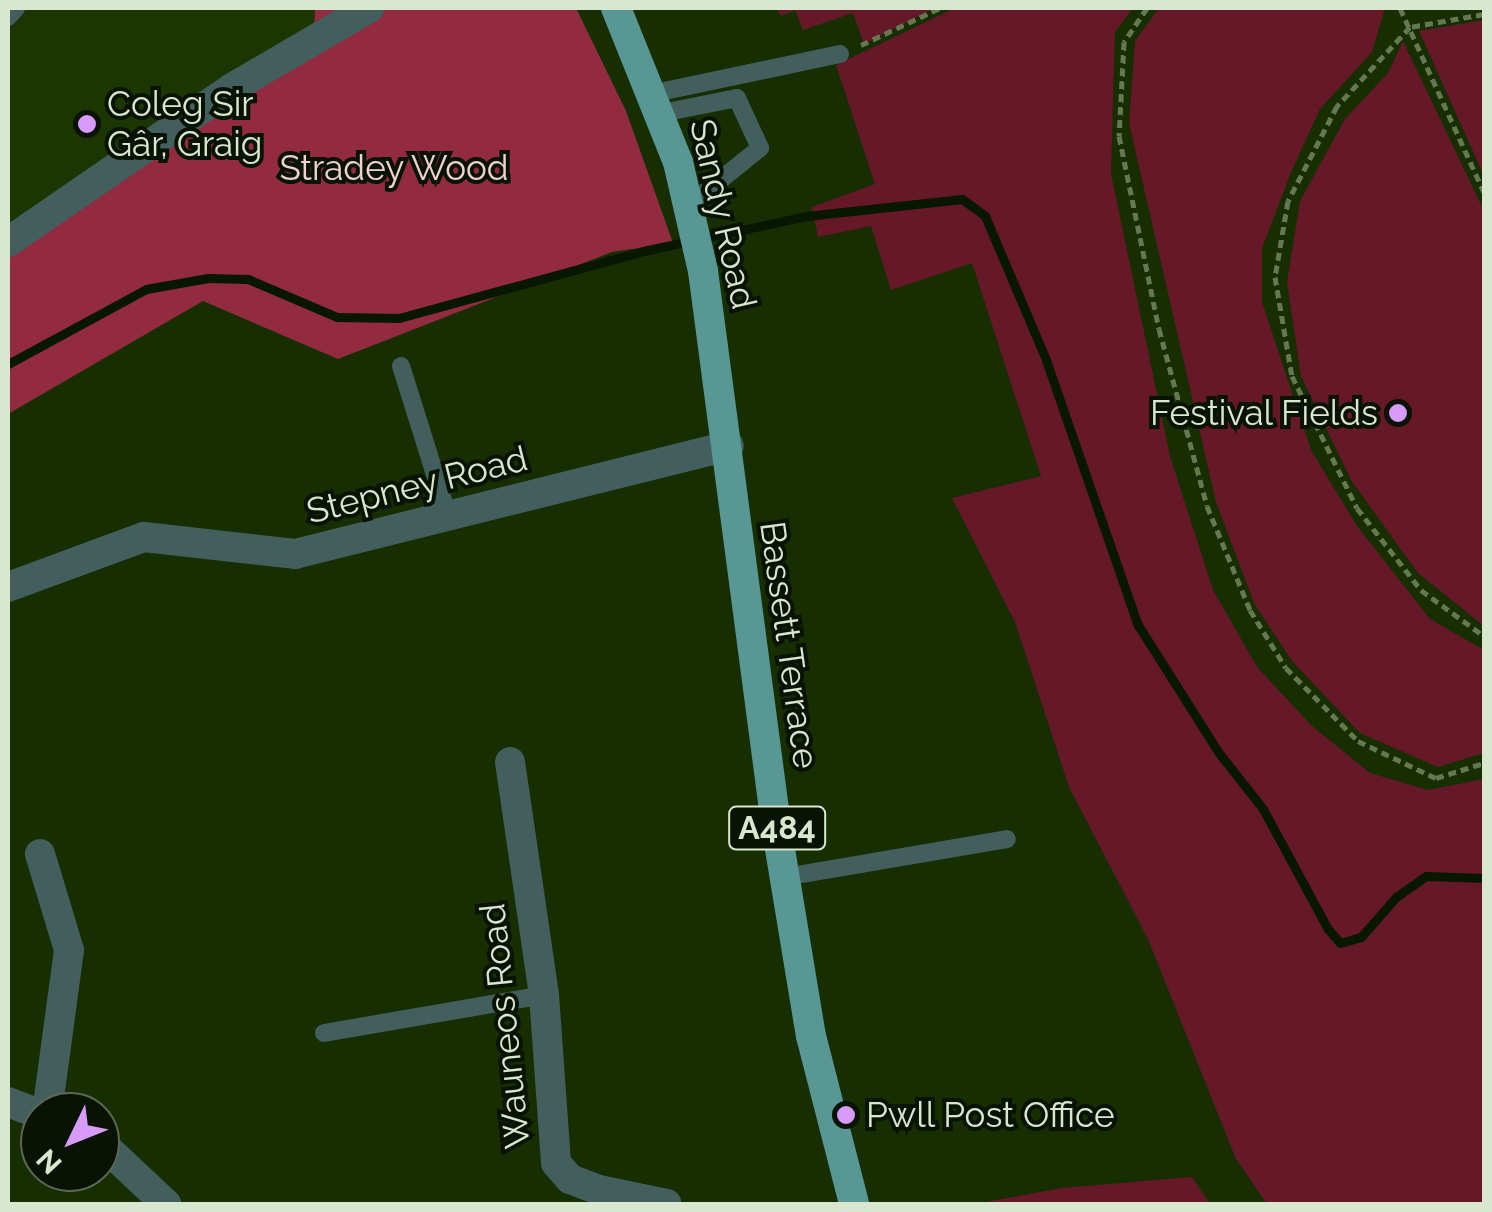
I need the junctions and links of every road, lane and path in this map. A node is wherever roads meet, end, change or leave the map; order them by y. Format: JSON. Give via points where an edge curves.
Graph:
{"nodes":[{"id":1,"x":16,"y":8,"type":"edge"},
{"id":2,"x":368,"y":8,"type":"edge"},
{"id":3,"x":616,"y":8,"type":"edge"},
{"id":4,"x":940,"y":8,"type":"edge"},
{"id":5,"x":1147,"y":8,"type":"edge"},
{"id":6,"x":1400,"y":8,"type":"edge"},
{"id":7,"x":1484,"y":14,"type":"edge"},
{"id":8,"x":8,"y":17,"type":"edge"},
{"id":9,"x":1410,"y":27,"type":"junction"},
{"id":10,"x":840,"y":54,"type":"joint"},
{"id":11,"x":658,"y":103,"type":"junction"},
{"id":12,"x":1484,"y":192,"type":"edge"},
{"id":13,"x":688,"y":206,"type":"junction"},
{"id":14,"x":8,"y":242,"type":"edge"},
{"id":15,"x":401,"y":366,"type":"dead end"},
{"id":16,"x":729,"y":446,"type":"junction"},
{"id":17,"x":448,"y":516,"type":"junction"},
{"id":18,"x":8,"y":588,"type":"edge"},
{"id":19,"x":1484,"y":636,"type":"edge"},
{"id":20,"x":510,"y":762,"type":"dead end"},
{"id":21,"x":1484,"y":763,"type":"edge"},
{"id":22,"x":1007,"y":839,"type":"dead end"},
{"id":23,"x":40,"y":854,"type":"dead end"},
{"id":24,"x":785,"y":877,"type":"junction"},
{"id":25,"x":544,"y":996,"type":"junction"},
{"id":26,"x":324,"y":1033,"type":"dead end"},
{"id":27,"x":51,"y":1092,"type":"edge"},
{"id":28,"x":120,"y":1161,"type":"edge"},
{"id":29,"x":166,"y":1204,"type":"edge"},
{"id":30,"x":666,"y":1204,"type":"edge"},
{"id":31,"x":854,"y":1204,"type":"edge"}],
"edges":[{"from":1,"to":8,"type":"lane"},
{"from":2,"to":14,"type":"street","via":[[232,88]]},
{"from":3,"to":11,"type":"main road","name":"Sandy Road","number":"A484"},
{"from":4,"to":10,"type":"path"},
{"from":5,"to":21,"type":"path","via":[[1124,42],[1119,136],[1159,329],[1206,506],[1250,610],[1286,668],[1358,741],[1436,778]]},
{"from":6,"to":9,"type":"path"},
{"from":7,"to":9,"type":"path"},
{"from":9,"to":12,"type":"path"},
{"from":9,"to":19,"type":"path","via":[[1337,106],[1288,201],[1275,277],[1292,376],[1357,508],[1422,590]]},
{"from":10,"to":11,"type":"lane"},
{"from":11,"to":13,"type":"main road","name":"Sandy Road","number":"A484"},
{"from":11,"to":13,"type":"lane","via":[[737,98],[760,148]]},
{"from":13,"to":16,"type":"main road","name":"Sandy Road","number":"A484"},
{"from":15,"to":17,"type":"lane"},
{"from":16,"to":17,"type":"street","name":"Stepney Road"},
{"from":16,"to":24,"type":"main road","name":"Bassett Terrace","number":"A484","via":[[736,547]]},
{"from":17,"to":18,"type":"street","name":"Stepney Road","via":[[295,554],[144,537]]},
{"from":20,"to":25,"type":"street","name":"Wauneos Road"},
{"from":22,"to":24,"type":"lane"},
{"from":23,"to":27,"type":"street","via":[[69,950]]},
{"from":24,"to":31,"type":"main road","name":"Bassett Terrace","number":"A484","via":[[811,1036]]},
{"from":25,"to":26,"type":"lane"},
{"from":25,"to":30,"type":"street","name":"Wauneos Road","via":[[556,1164],[599,1190]]},
{"from":28,"to":29,"type":"street"}]}
